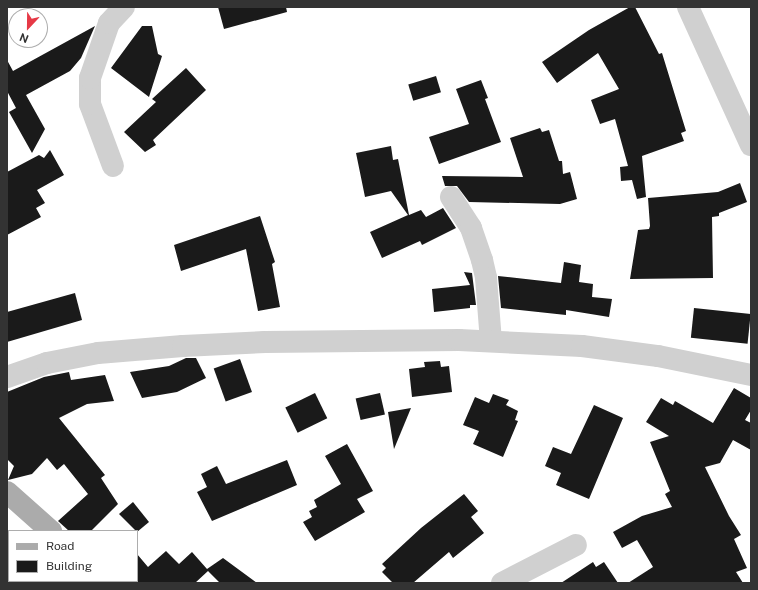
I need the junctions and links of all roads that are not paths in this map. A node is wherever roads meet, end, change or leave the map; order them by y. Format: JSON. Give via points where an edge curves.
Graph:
{"nodes":[{"id":1,"x":124,"y":7,"type":"edge"},
{"id":2,"x":688,"y":7,"type":"edge"},
{"id":3,"x":751,"y":145,"type":"edge"},
{"id":4,"x":113,"y":166,"type":"dead end"},
{"id":5,"x":452,"y":197,"type":"dead end"},
{"id":6,"x":491,"y":341,"type":"junction"},
{"id":7,"x":751,"y":375,"type":"edge"},
{"id":8,"x":7,"y":377,"type":"edge"},
{"id":9,"x":7,"y":492,"type":"edge"},
{"id":10,"x":50,"y":530,"type":"edge"},
{"id":11,"x":576,"y":545,"type":"dead end"},
{"id":12,"x":502,"y":583,"type":"edge"}],
"edges":[{"from":1,"to":4,"type":"street","via":[[109,23],[90,78],[90,104]]},
{"from":2,"to":3,"type":"street"},
{"from":5,"to":6,"type":"street","via":[[471,228],[482,260]]},
{"from":6,"to":7,"type":"street","via":[[582,346],[643,354]]},
{"from":6,"to":8,"type":"street","via":[[218,343],[98,353],[46,363]]},
{"from":9,"to":10,"type":"main road"},
{"from":11,"to":12,"type":"street"}]}
